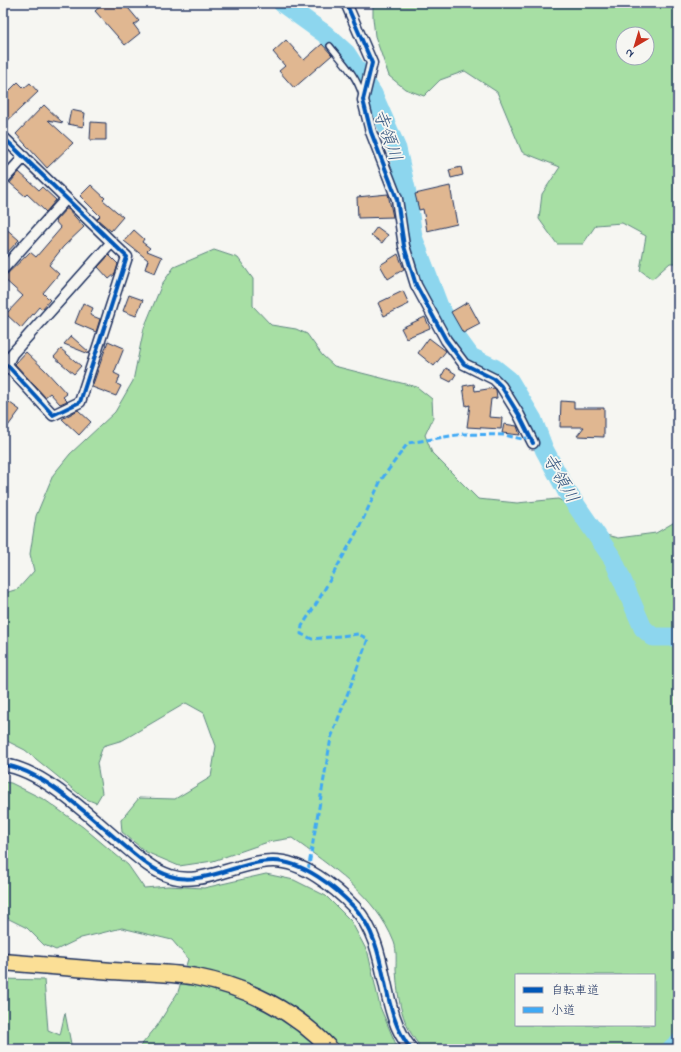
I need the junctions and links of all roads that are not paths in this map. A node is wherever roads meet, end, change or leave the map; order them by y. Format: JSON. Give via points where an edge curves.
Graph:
{"nodes":[{"id":1,"x":346,"y":3,"type":"edge"},
{"id":2,"x":330,"y":46,"type":"dead end"},
{"id":3,"x":364,"y":97,"type":"junction"},
{"id":4,"x":3,"y":137,"type":"edge"},
{"id":5,"x":24,"y":157,"type":"junction"},
{"id":6,"x":3,"y":180,"type":"edge"},
{"id":7,"x":66,"y":200,"type":"junction"},
{"id":8,"x":112,"y":242,"type":"junction"},
{"id":9,"x":3,"y":269,"type":"edge"},
{"id":10,"x":5,"y":368,"type":"edge"},
{"id":11,"x":533,"y":443,"type":"dead end"},
{"id":12,"x":3,"y":765,"type":"edge"},
{"id":13,"x":3,"y":962,"type":"edge"},
{"id":14,"x":330,"y":1049,"type":"edge"},
{"id":15,"x":411,"y":1049,"type":"edge"}],
"edges":[{"from":1,"to":3,"type":"street","via":[[372,63]]},
{"from":2,"to":3,"type":"lane","via":[[360,86]]},
{"from":3,"to":11,"type":"street","via":[[371,132],[397,199],[404,246],[416,285],[446,340],[464,364],[501,386]]},
{"from":4,"to":5,"type":"street"},
{"from":5,"to":6,"type":"street"},
{"from":5,"to":7,"type":"street"},
{"from":7,"to":8,"type":"street"},
{"from":7,"to":9,"type":"street"},
{"from":8,"to":10,"type":"street","via":[[12,354]]},
{"from":8,"to":10,"type":"street","via":[[127,257],[80,402],[53,414]]},
{"from":12,"to":15,"type":"street","via":[[13,766],[52,786],[133,853],[156,870],[170,876],[185,879],[206,877],[261,862],[288,862],[308,871],[336,890],[355,909],[372,933],[395,1024]]},
{"from":13,"to":14,"type":"highway","via":[[196,977],[248,992],[275,1005],[301,1022]]}]}
